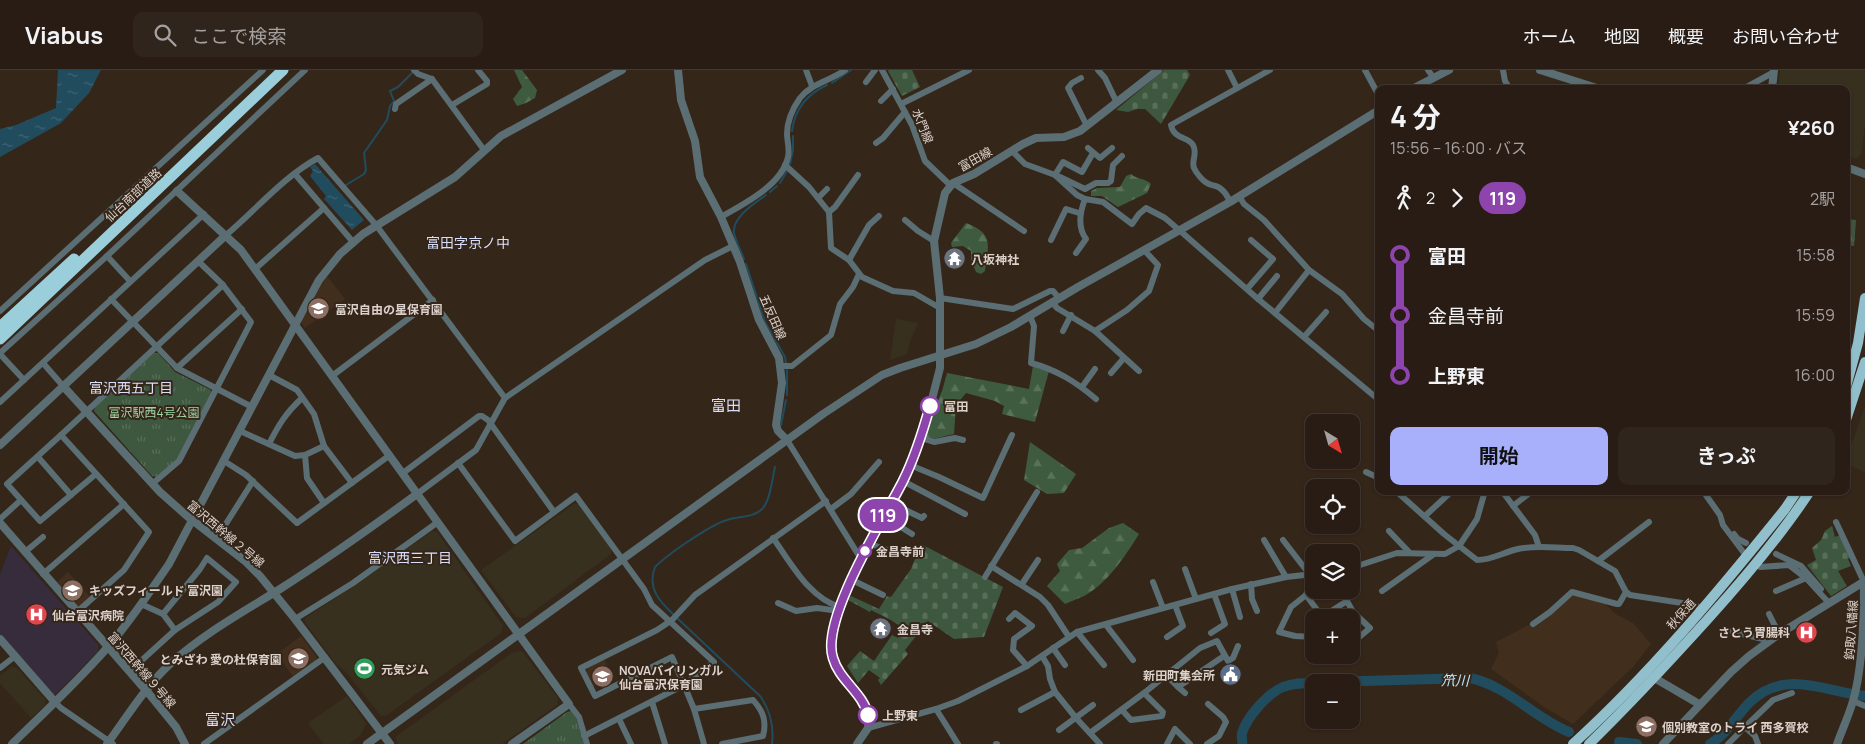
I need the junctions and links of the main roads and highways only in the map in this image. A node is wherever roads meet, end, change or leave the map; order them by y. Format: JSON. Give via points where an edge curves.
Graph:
{"nodes":[{"id":1,"x":282,"y":70,"type":"edge"},
{"id":2,"x":1865,"y":298,"type":"edge"},
{"id":3,"x":0,"y":327,"type":"edge"},
{"id":4,"x":0,"y":339,"type":"edge"},
{"id":5,"x":1865,"y":362,"type":"edge"},
{"id":6,"x":1850,"y":372,"type":"edge"},
{"id":7,"x":1850,"y":408,"type":"edge"},
{"id":8,"x":1794,"y":495,"type":"edge"},
{"id":9,"x":1807,"y":495,"type":"edge"},
{"id":10,"x":1573,"y":744,"type":"edge"},
{"id":11,"x":1589,"y":744,"type":"edge"}],
"edges":[{"from":1,"to":3,"type":"highway","name":"仙台南部道路"},
{"from":1,"to":4,"type":"highway","name":"仙台南部道路"},
{"from":2,"to":6,"type":"highway"},
{"from":5,"to":7,"type":"highway"},
{"from":8,"to":10,"type":"highway","name":"秋保通","via":[[1702,609]]},
{"from":9,"to":11,"type":"highway","name":"秋保通","via":[[1755,563],[1655,678]]}]}
